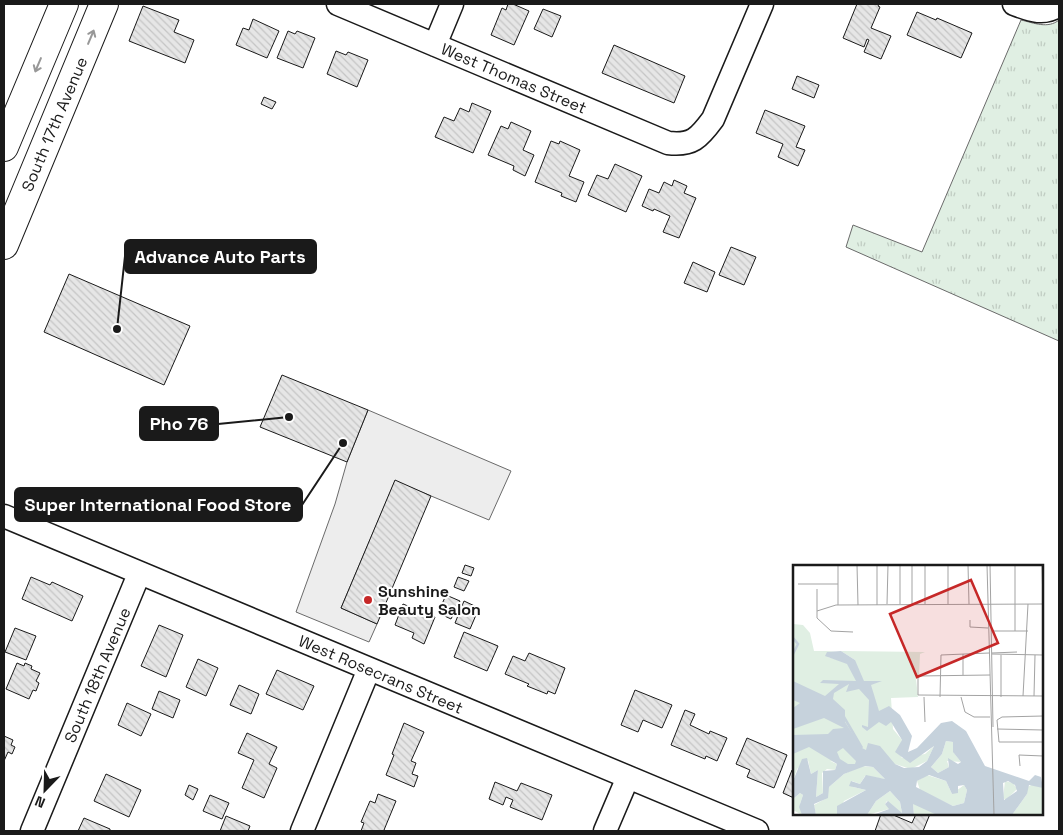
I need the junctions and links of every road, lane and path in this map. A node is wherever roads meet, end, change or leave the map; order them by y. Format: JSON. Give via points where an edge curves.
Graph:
{"nodes":[{"id":1,"x":64,"y":4,"type":"edge"},
{"id":2,"x":104,"y":4,"type":"edge"},
{"id":3,"x":338,"y":4,"type":"edge"},
{"id":4,"x":452,"y":4,"type":"edge"},
{"id":5,"x":762,"y":4,"type":"edge"},
{"id":6,"x":1014,"y":4,"type":"edge"},
{"id":7,"x":1058,"y":6,"type":"edge"},
{"id":8,"x":435,"y":45,"type":"junction"},
{"id":9,"x":4,"y":146,"type":"edge"},
{"id":10,"x":4,"y":245,"type":"edge"},
{"id":11,"x":4,"y":516,"type":"edge"},
{"id":12,"x":139,"y":574,"type":"junction"},
{"id":13,"x":369,"y":669,"type":"junction"},
{"id":14,"x":628,"y":777,"type":"junction"},
{"id":15,"x":32,"y":831,"type":"edge"},
{"id":16,"x":302,"y":831,"type":"edge"},
{"id":17,"x":605,"y":831,"type":"edge"},
{"id":18,"x":757,"y":831,"type":"edge"}],
"edges":[{"from":1,"to":9,"type":"main road","one_way":true},
{"from":10,"to":2,"type":"main road","name":"South 17th Avenue","one_way":true},
{"from":3,"to":8,"type":"street","name":"West Thomas Street"},
{"from":4,"to":8,"type":"street"},
{"from":5,"to":8,"type":"street","name":"West Thomas Street","via":[[713,119],[692,142],[680,144],[668,143]]},
{"from":6,"to":7,"type":"street","via":[[1040,12]]},
{"from":11,"to":12,"type":"street","name":"West Rosecrans Street"},
{"from":12,"to":13,"type":"street","name":"West Rosecrans Street"},
{"from":12,"to":15,"type":"street","name":"South 18th Avenue"},
{"from":13,"to":14,"type":"street","name":"West Rosecrans Street"},
{"from":13,"to":16,"type":"street"},
{"from":14,"to":17,"type":"street"},
{"from":14,"to":18,"type":"street","name":"West Rosecrans Street"}]}
